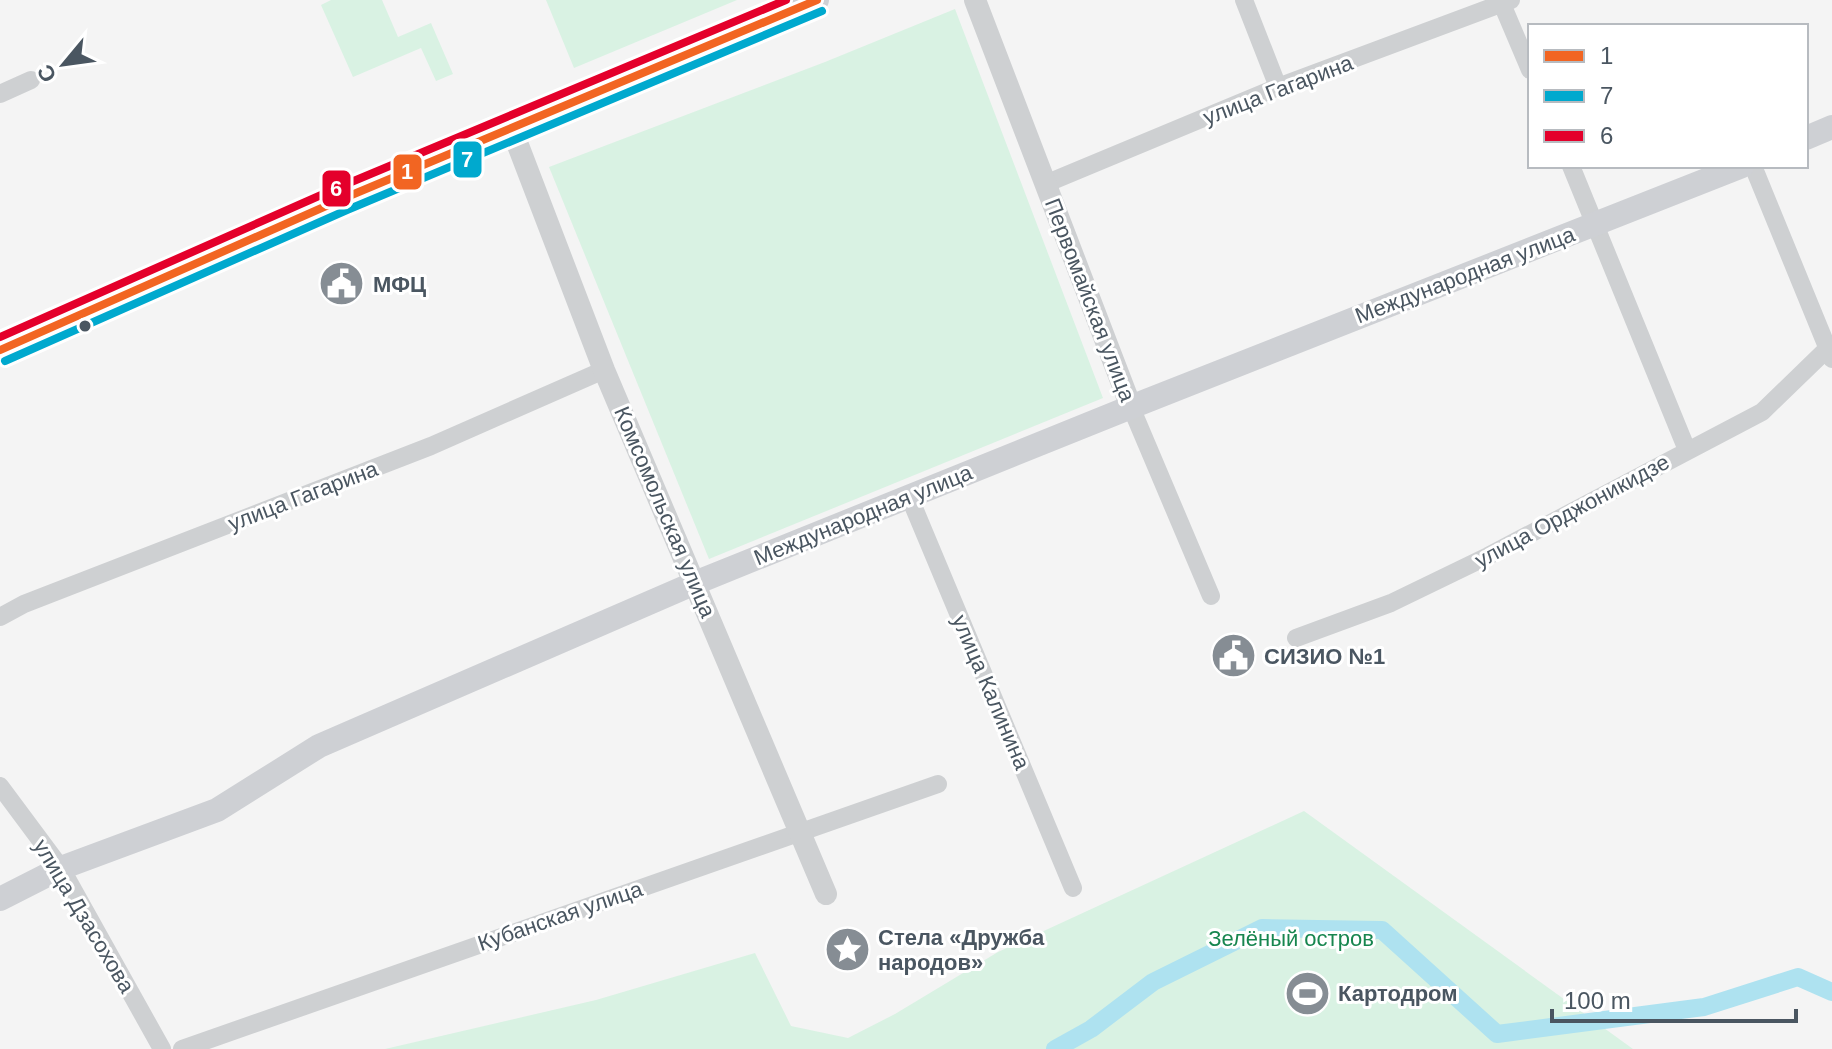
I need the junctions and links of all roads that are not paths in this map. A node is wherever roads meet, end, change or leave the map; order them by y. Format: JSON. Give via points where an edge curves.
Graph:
{"nodes":[{"id":1,"x":817,"y":0,"type":"edge"},
{"id":2,"x":975,"y":0,"type":"edge"},
{"id":3,"x":1244,"y":0,"type":"edge"},
{"id":4,"x":1507,"y":2,"type":"edge"},
{"id":5,"x":1528,"y":64,"type":"edge"},
{"id":6,"x":31,"y":80,"type":"dead end"},
{"id":7,"x":1278,"y":87,"type":"junction"},
{"id":8,"x":0,"y":94,"type":"edge"},
{"id":9,"x":511,"y":127,"type":"junction"},
{"id":10,"x":1832,"y":127,"type":"edge"},
{"id":11,"x":1808,"y":137,"type":"edge"},
{"id":12,"x":1572,"y":168,"type":"edge"},
{"id":13,"x":1737,"y":168,"type":"edge"},
{"id":14,"x":1754,"y":168,"type":"edge"},
{"id":15,"x":1045,"y":184,"type":"junction"},
{"id":16,"x":1595,"y":224,"type":"junction"},
{"id":17,"x":0,"y":350,"type":"edge"},
{"id":18,"x":1830,"y":354,"type":"edge"},
{"id":19,"x":604,"y":370,"type":"junction"},
{"id":20,"x":1131,"y":407,"type":"junction"},
{"id":21,"x":1687,"y":450,"type":"junction"},
{"id":22,"x":909,"y":496,"type":"junction"},
{"id":23,"x":695,"y":583,"type":"junction"},
{"id":24,"x":1211,"y":596,"type":"dead end"},
{"id":25,"x":0,"y":617,"type":"edge"},
{"id":26,"x":1296,"y":638,"type":"dead end"},
{"id":27,"x":938,"y":784,"type":"dead end"},
{"id":28,"x":0,"y":786,"type":"edge"},
{"id":29,"x":801,"y":832,"type":"junction"},
{"id":30,"x":61,"y":868,"type":"junction"},
{"id":31,"x":1073,"y":888,"type":"dead end"},
{"id":32,"x":826,"y":894,"type":"dead end"},
{"id":33,"x":0,"y":899,"type":"edge"},
{"id":34,"x":162,"y":1049,"type":"edge"},
{"id":35,"x":182,"y":1049,"type":"edge"}],
"edges":[{"from":1,"to":9,"type":"main road"},
{"from":2,"to":15,"type":"street","name":"Первомайская улица"},
{"from":3,"to":7,"type":"street"},
{"from":4,"to":5,"type":"street"},
{"from":4,"to":7,"type":"street","name":"улица Гагарина"},
{"from":6,"to":8,"type":"street"},
{"from":7,"to":15,"type":"street","name":"улица Гагарина"},
{"from":9,"to":17,"type":"main road"},
{"from":9,"to":19,"type":"street","name":"Комсомольская улица"},
{"from":10,"to":11,"type":"main road"},
{"from":12,"to":16,"type":"street"},
{"from":13,"to":16,"type":"main road","name":"Международная улица"},
{"from":14,"to":18,"type":"street"},
{"from":15,"to":20,"type":"street","name":"Первомайская улица"},
{"from":16,"to":20,"type":"main road","name":"Международная улица"},
{"from":16,"to":21,"type":"street"},
{"from":18,"to":21,"type":"street","name":"улица Орджоникидзе","via":[[1762,412]]},
{"from":19,"to":23,"type":"street","name":"Комсомольская улица"},
{"from":19,"to":25,"type":"street","name":"улица Гагарина","via":[[431,446]]},
{"from":20,"to":22,"type":"main road","name":"Международная улица"},
{"from":20,"to":24,"type":"street","name":"Первомайская улица"},
{"from":21,"to":26,"type":"street","name":"улица Орджоникидзе","via":[[1391,603]]},
{"from":22,"to":23,"type":"main road","name":"Международная улица"},
{"from":22,"to":31,"type":"street","name":"улица Калинина"},
{"from":23,"to":29,"type":"street","name":"Комсомольская улица"},
{"from":23,"to":30,"type":"main road","name":"Международная улица","via":[[319,746],[217,810]]},
{"from":27,"to":29,"type":"street","name":"Кубанская улица"},
{"from":28,"to":30,"type":"street","name":"улица Дзасохова"},
{"from":29,"to":32,"type":"street","name":"Комсомольская улица"},
{"from":29,"to":35,"type":"street","name":"Кубанская улица"},
{"from":30,"to":33,"type":"main road","name":"Международная улица"},
{"from":30,"to":34,"type":"street","name":"улица Дзасохова"}]}
